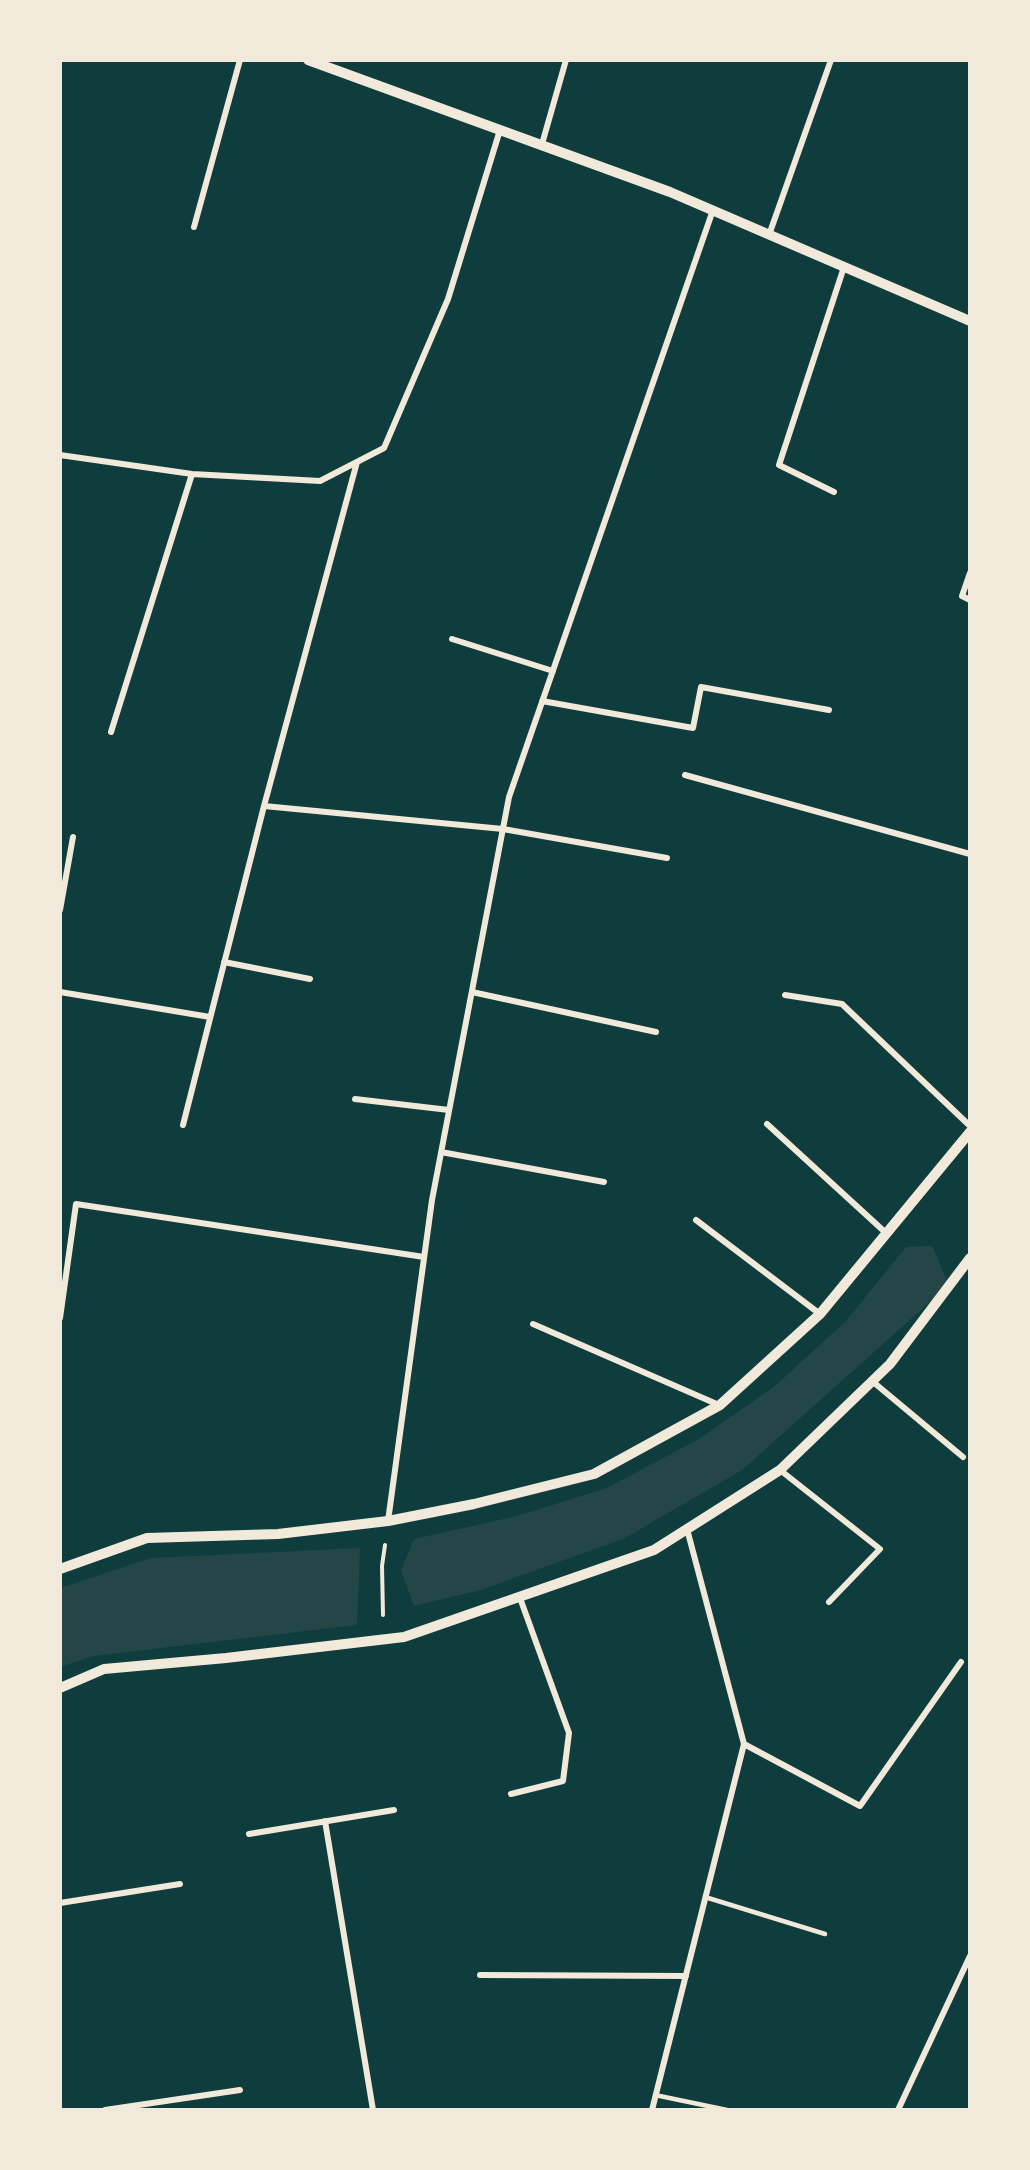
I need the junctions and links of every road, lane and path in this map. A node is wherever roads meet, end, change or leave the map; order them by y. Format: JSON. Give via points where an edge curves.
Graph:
{"nodes":[{"id":1,"x":240,"y":60,"type":"edge"},
{"id":2,"x":308,"y":60,"type":"edge"},
{"id":3,"x":566,"y":60,"type":"edge"},
{"id":4,"x":831,"y":60,"type":"edge"},
{"id":5,"x":500,"y":129,"type":"junction"},
{"id":6,"x":542,"y":144,"type":"junction"},
{"id":7,"x":713,"y":210,"type":"junction"},
{"id":8,"x":194,"y":227,"type":"dead end"},
{"id":9,"x":770,"y":235,"type":"junction"},
{"id":10,"x":844,"y":267,"type":"junction"},
{"id":11,"x":970,"y":321,"type":"edge"},
{"id":12,"x":60,"y":455,"type":"edge"},
{"id":13,"x":357,"y":462,"type":"junction"},
{"id":14,"x":192,"y":474,"type":"junction"},
{"id":15,"x":834,"y":492,"type":"dead end"},
{"id":16,"x":970,"y":573,"type":"edge"},
{"id":17,"x":970,"y":600,"type":"edge"},
{"id":18,"x":452,"y":639,"type":"dead end"},
{"id":19,"x":553,"y":671,"type":"junction"},
{"id":20,"x":542,"y":701,"type":"junction"},
{"id":21,"x":829,"y":710,"type":"dead end"},
{"id":22,"x":111,"y":732,"type":"dead end"},
{"id":23,"x":685,"y":775,"type":"dead end"},
{"id":24,"x":264,"y":806,"type":"junction"},
{"id":25,"x":503,"y":829,"type":"junction"},
{"id":26,"x":73,"y":837,"type":"dead end"},
{"id":27,"x":970,"y":854,"type":"edge"},
{"id":28,"x":667,"y":858,"type":"dead end"},
{"id":29,"x":60,"y":910,"type":"edge"},
{"id":30,"x":224,"y":962,"type":"junction"},
{"id":31,"x":310,"y":979,"type":"dead end"},
{"id":32,"x":60,"y":992,"type":"edge"},
{"id":33,"x":471,"y":992,"type":"junction"},
{"id":34,"x":785,"y":995,"type":"dead end"},
{"id":35,"x":210,"y":1017,"type":"junction"},
{"id":36,"x":656,"y":1032,"type":"dead end"},
{"id":37,"x":355,"y":1099,"type":"dead end"},
{"id":38,"x":449,"y":1110,"type":"junction"},
{"id":39,"x":767,"y":1124,"type":"dead end"},
{"id":40,"x":183,"y":1125,"type":"dead end"},
{"id":41,"x":970,"y":1126,"type":"edge"},
{"id":42,"x":970,"y":1132,"type":"edge"},
{"id":43,"x":441,"y":1152,"type":"junction"},
{"id":44,"x":604,"y":1182,"type":"dead end"},
{"id":45,"x":696,"y":1220,"type":"dead end"},
{"id":46,"x":886,"y":1233,"type":"junction"},
{"id":47,"x":424,"y":1257,"type":"junction"},
{"id":48,"x":970,"y":1258,"type":"edge"},
{"id":49,"x":820,"y":1314,"type":"junction"},
{"id":50,"x":60,"y":1318,"type":"edge"},
{"id":51,"x":533,"y":1324,"type":"dead end"},
{"id":52,"x":872,"y":1381,"type":"junction"},
{"id":53,"x":720,"y":1405,"type":"junction"},
{"id":54,"x":963,"y":1457,"type":"dead end"},
{"id":55,"x":780,"y":1470,"type":"junction"},
{"id":56,"x":388,"y":1521,"type":"junction"},
{"id":57,"x":687,"y":1528,"type":"junction"},
{"id":58,"x":60,"y":1569,"type":"edge"},
{"id":59,"x":520,"y":1598,"type":"junction"},
{"id":60,"x":829,"y":1602,"type":"dead end"},
{"id":61,"x":383,"y":1640,"type":"junction"},
{"id":62,"x":961,"y":1662,"type":"dead end"},
{"id":63,"x":60,"y":1688,"type":"edge"},
{"id":64,"x":744,"y":1744,"type":"junction"},
{"id":65,"x":511,"y":1794,"type":"dead end"},
{"id":66,"x":394,"y":1810,"type":"dead end"},
{"id":67,"x":325,"y":1821,"type":"junction"},
{"id":68,"x":249,"y":1834,"type":"dead end"},
{"id":69,"x":180,"y":1884,"type":"dead end"},
{"id":70,"x":705,"y":1897,"type":"junction"},
{"id":71,"x":60,"y":1902,"type":"edge"},
{"id":72,"x":825,"y":1934,"type":"dead end"},
{"id":73,"x":970,"y":1956,"type":"edge"},
{"id":74,"x":480,"y":1975,"type":"dead end"},
{"id":75,"x":686,"y":1976,"type":"junction"},
{"id":76,"x":240,"y":2090,"type":"dead end"},
{"id":77,"x":655,"y":2095,"type":"junction"},
{"id":78,"x":105,"y":2110,"type":"edge"},
{"id":79,"x":373,"y":2110,"type":"edge"},
{"id":80,"x":652,"y":2110,"type":"edge"},
{"id":81,"x":727,"y":2110,"type":"edge"},
{"id":82,"x":898,"y":2110,"type":"edge"}],
"edges":[{"from":1,"to":8,"type":"street"},
{"from":2,"to":5,"type":"street"},
{"from":3,"to":6,"type":"street"},
{"from":4,"to":9,"type":"street"},
{"from":5,"to":6,"type":"street"},
{"from":5,"to":13,"type":"street","via":[[448,299],[384,448]]},
{"from":6,"to":7,"type":"street"},
{"from":7,"to":9,"type":"street"},
{"from":7,"to":19,"type":"street"},
{"from":9,"to":10,"type":"street"},
{"from":10,"to":11,"type":"street"},
{"from":10,"to":15,"type":"street","via":[[779,465]]},
{"from":12,"to":14,"type":"street"},
{"from":13,"to":14,"type":"street","via":[[320,482]]},
{"from":13,"to":24,"type":"street"},
{"from":14,"to":22,"type":"street"},
{"from":16,"to":17,"type":"street","via":[[962,596]]},
{"from":18,"to":19,"type":"street"},
{"from":19,"to":20,"type":"street"},
{"from":20,"to":21,"type":"street","via":[[693,728],[701,687]]},
{"from":20,"to":25,"type":"street","via":[[509,798]]},
{"from":23,"to":27,"type":"street"},
{"from":24,"to":25,"type":"street"},
{"from":24,"to":30,"type":"street"},
{"from":25,"to":28,"type":"street"},
{"from":25,"to":33,"type":"street"},
{"from":26,"to":29,"type":"street"},
{"from":30,"to":31,"type":"street"},
{"from":30,"to":35,"type":"street"},
{"from":32,"to":35,"type":"street"},
{"from":33,"to":36,"type":"street"},
{"from":33,"to":38,"type":"street"},
{"from":34,"to":41,"type":"street","via":[[842,1004]]},
{"from":35,"to":40,"type":"street"},
{"from":37,"to":38,"type":"street"},
{"from":38,"to":43,"type":"street"},
{"from":39,"to":46,"type":"street"},
{"from":42,"to":46,"type":"street"},
{"from":43,"to":44,"type":"street"},
{"from":43,"to":47,"type":"street"},
{"from":45,"to":49,"type":"street"},
{"from":46,"to":49,"type":"street"},
{"from":47,"to":50,"type":"street","via":[[76,1204]]},
{"from":47,"to":56,"type":"street"},
{"from":48,"to":52,"type":"street","via":[[890,1364]]},
{"from":49,"to":53,"type":"street"},
{"from":51,"to":53,"type":"street"},
{"from":52,"to":54,"type":"street"},
{"from":52,"to":55,"type":"street"},
{"from":53,"to":56,"type":"street","via":[[594,1474]]},
{"from":55,"to":57,"type":"street"},
{"from":55,"to":60,"type":"street","via":[[880,1549]]},
{"from":56,"to":58,"type":"street","via":[[278,1534],[147,1538]]},
{"from":56,"to":61,"type":"path","via":[[382,1566]]},
{"from":57,"to":59,"type":"street","via":[[654,1550]]},
{"from":57,"to":64,"type":"street"},
{"from":59,"to":61,"type":"street","via":[[404,1637]]},
{"from":59,"to":65,"type":"street","via":[[569,1733],[563,1781]]},
{"from":61,"to":63,"type":"street","via":[[104,1669]]},
{"from":62,"to":64,"type":"street","via":[[860,1806]]},
{"from":64,"to":70,"type":"street"},
{"from":66,"to":67,"type":"street"},
{"from":67,"to":68,"type":"street"},
{"from":67,"to":79,"type":"street"},
{"from":69,"to":71,"type":"street"},
{"from":70,"to":72,"type":"lane"},
{"from":70,"to":75,"type":"street"},
{"from":73,"to":82,"type":"street"},
{"from":74,"to":75,"type":"street"},
{"from":75,"to":77,"type":"street"},
{"from":76,"to":78,"type":"street"},
{"from":77,"to":80,"type":"street"},
{"from":77,"to":81,"type":"lane"}]}
